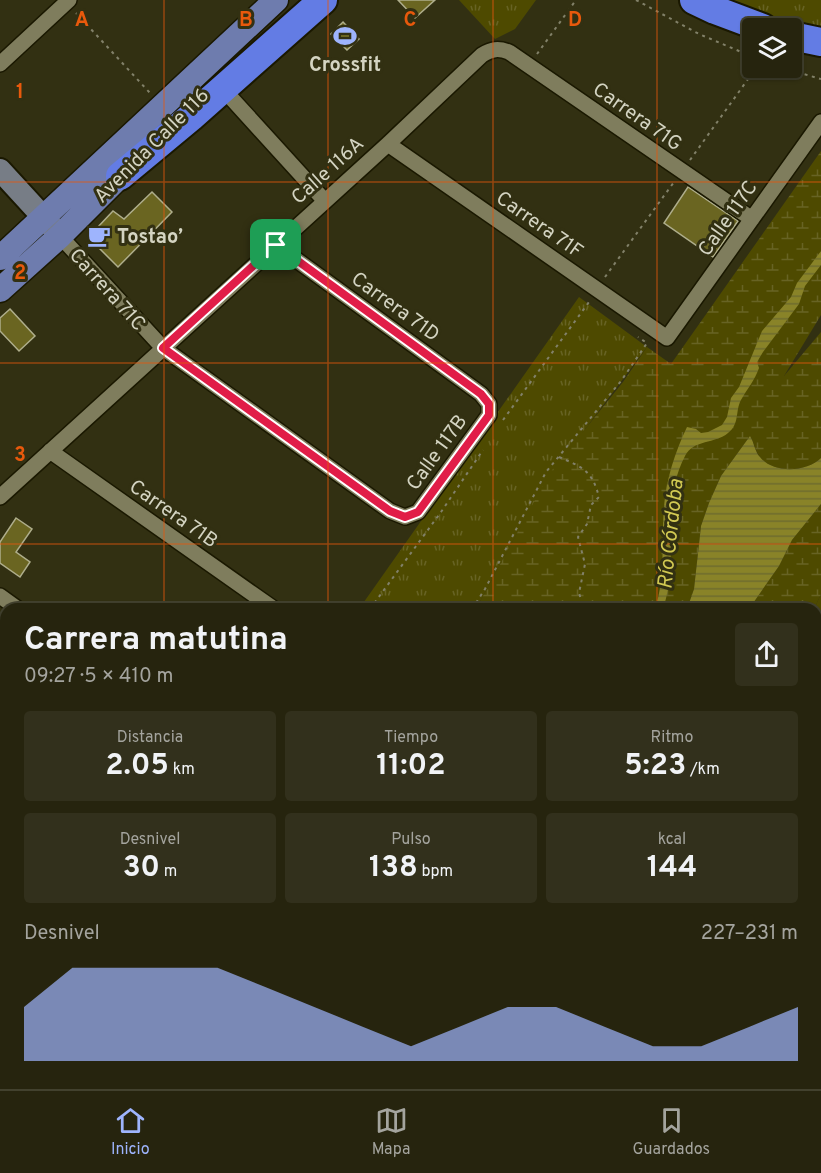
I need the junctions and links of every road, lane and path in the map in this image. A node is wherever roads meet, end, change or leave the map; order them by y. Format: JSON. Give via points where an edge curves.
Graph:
{"nodes":[{"id":1,"x":276,"y":0,"type":"edge"},
{"id":2,"x":302,"y":0,"type":"edge"},
{"id":3,"x":323,"y":0,"type":"edge"},
{"id":4,"x":576,"y":0,"type":"edge"},
{"id":5,"x":636,"y":0,"type":"edge"},
{"id":6,"x":694,"y":0,"type":"edge"},
{"id":7,"x":67,"y":1,"type":"edge"},
{"id":8,"x":742,"y":21,"type":"edge"},
{"id":9,"x":802,"y":38,"type":"edge"},
{"id":10,"x":821,"y":42,"type":"edge"},
{"id":11,"x":499,"y":48,"type":"joint"},
{"id":12,"x":742,"y":52,"type":"edge"},
{"id":13,"x":0,"y":64,"type":"edge"},
{"id":14,"x":529,"y":66,"type":"junction"},
{"id":15,"x":802,"y":74,"type":"edge"},
{"id":16,"x":227,"y":77,"type":"junction"},
{"id":17,"x":821,"y":79,"type":"edge"},
{"id":18,"x":163,"y":106,"type":"junction"},
{"id":19,"x":821,"y":122,"type":"edge"},
{"id":20,"x":388,"y":144,"type":"junction"},
{"id":21,"x":0,"y":170,"type":"edge"},
{"id":22,"x":120,"y":176,"type":"joint"},
{"id":23,"x":324,"y":200,"type":"junction"},
{"id":24,"x":44,"y":218,"type":"junction"},
{"id":25,"x":752,"y":219,"type":"junction"},
{"id":26,"x":60,"y":236,"type":"junction"},
{"id":27,"x":276,"y":245,"type":"junction"},
{"id":28,"x":0,"y":258,"type":"edge"},
{"id":29,"x":0,"y":290,"type":"edge"},
{"id":30,"x":596,"y":308,"type":"dead end"},
{"id":31,"x":638,"y":337,"type":"dead end"},
{"id":32,"x":668,"y":338,"type":"joint"},
{"id":33,"x":163,"y":348,"type":"junction"},
{"id":34,"x":489,"y":404,"type":"joint"},
{"id":35,"x":498,"y":428,"type":"dead end"},
{"id":36,"x":485,"y":447,"type":"dead end"},
{"id":37,"x":50,"y":451,"type":"junction"},
{"id":38,"x":559,"y":457,"type":"junction"},
{"id":39,"x":0,"y":497,"type":"edge"},
{"id":40,"x":405,"y":517,"type":"joint"},
{"id":41,"x":265,"y":603,"type":"edge"},
{"id":42,"x":374,"y":603,"type":"edge"},
{"id":43,"x":476,"y":603,"type":"edge"},
{"id":44,"x":583,"y":603,"type":"edge"}],
"edges":[{"from":1,"to":18,"type":"main road","name":"Avenida Calle 116"},
{"from":2,"to":16,"type":"main road"},
{"from":3,"to":16,"type":"highway"},
{"from":4,"to":14,"type":"path"},
{"from":5,"to":12,"type":"path"},
{"from":6,"to":8,"type":"highway"},
{"from":7,"to":13,"type":"street"},
{"from":7,"to":18,"type":"path"},
{"from":9,"to":10,"type":"highway"},
{"from":11,"to":14,"type":"street","name":"Carrera 71G"},
{"from":11,"to":20,"type":"street","name":"Calle 116A","via":[[482,55]]},
{"from":14,"to":25,"type":"street","name":"Carrera 71G"},
{"from":15,"to":17,"type":"path"},
{"from":16,"to":22,"type":"highway"},
{"from":16,"to":23,"type":"street"},
{"from":18,"to":24,"type":"main road","name":"Avenida Calle 116"},
{"from":19,"to":25,"type":"street","name":"Calle 117C"},
{"from":20,"to":23,"type":"street","name":"Calle 116A"},
{"from":20,"to":32,"type":"street","name":"Carrera 71F"},
{"from":21,"to":24,"type":"street","name":"Carrera 71C"},
{"from":22,"to":26,"type":"main road","name":"Avenida Calle 116"},
{"from":23,"to":27,"type":"street","name":"Calle 116A"},
{"from":24,"to":26,"type":"street","name":"Carrera 71C"},
{"from":24,"to":28,"type":"main road","name":"Avenida Calle 116"},
{"from":25,"to":32,"type":"street","name":"Calle 117C"},
{"from":26,"to":29,"type":"main road","name":"Avenida Calle 116"},
{"from":26,"to":33,"type":"street","name":"Carrera 71C"},
{"from":27,"to":33,"type":"street","name":"Calle 116A"},
{"from":27,"to":34,"type":"street","name":"Carrera 71D","via":[[481,394]]},
{"from":30,"to":35,"type":"path","via":[[588,302]]},
{"from":31,"to":38,"type":"path","via":[[647,343]]},
{"from":33,"to":37,"type":"street","name":"Calle 116A"},
{"from":33,"to":40,"type":"street","name":"Carrera 71C","via":[[390,511]]},
{"from":34,"to":40,"type":"street","name":"Calle 117B","via":[[489,415],[418,512]]},
{"from":36,"to":42,"type":"path"},
{"from":37,"to":39,"type":"street","name":"Calle 116A"},
{"from":37,"to":41,"type":"street","name":"Carrera 71B"},
{"from":38,"to":43,"type":"path","via":[[546,472]]},
{"from":38,"to":44,"type":"path","via":[[584,468],[596,484],[599,497],[591,505],[587,524],[578,537],[585,564],[579,593]]}]}
